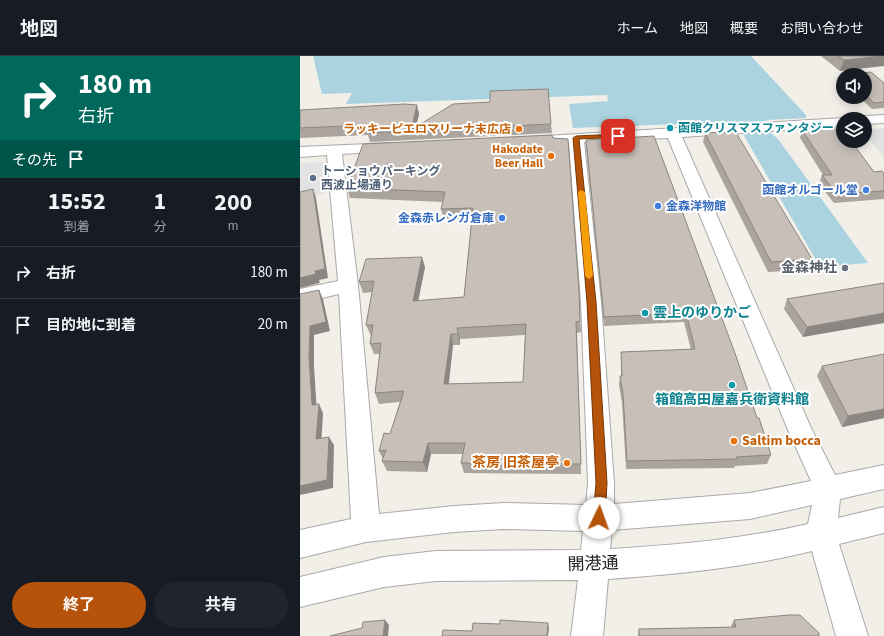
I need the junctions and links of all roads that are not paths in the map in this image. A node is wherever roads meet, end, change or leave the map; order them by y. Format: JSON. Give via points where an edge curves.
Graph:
{"nodes":[{"id":1,"x":884,"y":119,"type":"edge"},
{"id":2,"x":872,"y":120,"type":"edge"},
{"id":3,"x":836,"y":122,"type":"edge"},
{"id":4,"x":673,"y":133,"type":"junction"},
{"id":5,"x":576,"y":138,"type":"junction"},
{"id":6,"x":514,"y":142,"type":"edge"},
{"id":7,"x":405,"y":147,"type":"edge"},
{"id":8,"x":334,"y":150,"type":"junction"},
{"id":9,"x":300,"y":152,"type":"edge"},
{"id":10,"x":348,"y":285,"type":"junction"},
{"id":11,"x":300,"y":296,"type":"edge"},
{"id":12,"x":884,"y":477,"type":"edge"},
{"id":13,"x":828,"y":490,"type":"junction"},
{"id":14,"x":599,"y":518,"type":"junction"},
{"id":15,"x":884,"y":520,"type":"edge"},
{"id":16,"x":366,"y":529,"type":"junction"},
{"id":17,"x":821,"y":534,"type":"junction"},
{"id":18,"x":300,"y":544,"type":"edge"},
{"id":19,"x":594,"y":565,"type":"junction"},
{"id":20,"x":300,"y":592,"type":"edge"},
{"id":21,"x":587,"y":636,"type":"edge"},
{"id":22,"x":852,"y":636,"type":"edge"}],
"edges":[{"from":1,"to":2,"type":"street"},
{"from":3,"to":4,"type":"street"},
{"from":4,"to":5,"type":"street"},
{"from":4,"to":13,"type":"street"},
{"from":5,"to":6,"type":"street"},
{"from":5,"to":14,"type":"street","via":[[592,310],[601,483]]},
{"from":7,"to":8,"type":"street"},
{"from":8,"to":9,"type":"street"},
{"from":8,"to":10,"type":"street"},
{"from":10,"to":11,"type":"street"},
{"from":10,"to":16,"type":"street"},
{"from":12,"to":13,"type":"street"},
{"from":13,"to":14,"type":"street","via":[[750,506]]},
{"from":13,"to":17,"type":"street"},
{"from":14,"to":16,"type":"street","via":[[504,516]]},
{"from":14,"to":19,"type":"street"},
{"from":15,"to":17,"type":"street","name":"開港通"},
{"from":16,"to":18,"type":"street"},
{"from":17,"to":19,"type":"street","name":"開港通","via":[[767,548],[681,559]]},
{"from":17,"to":22,"type":"street"},
{"from":19,"to":20,"type":"street","name":"開港通","via":[[436,566],[384,572]]},
{"from":19,"to":21,"type":"street"}]}
